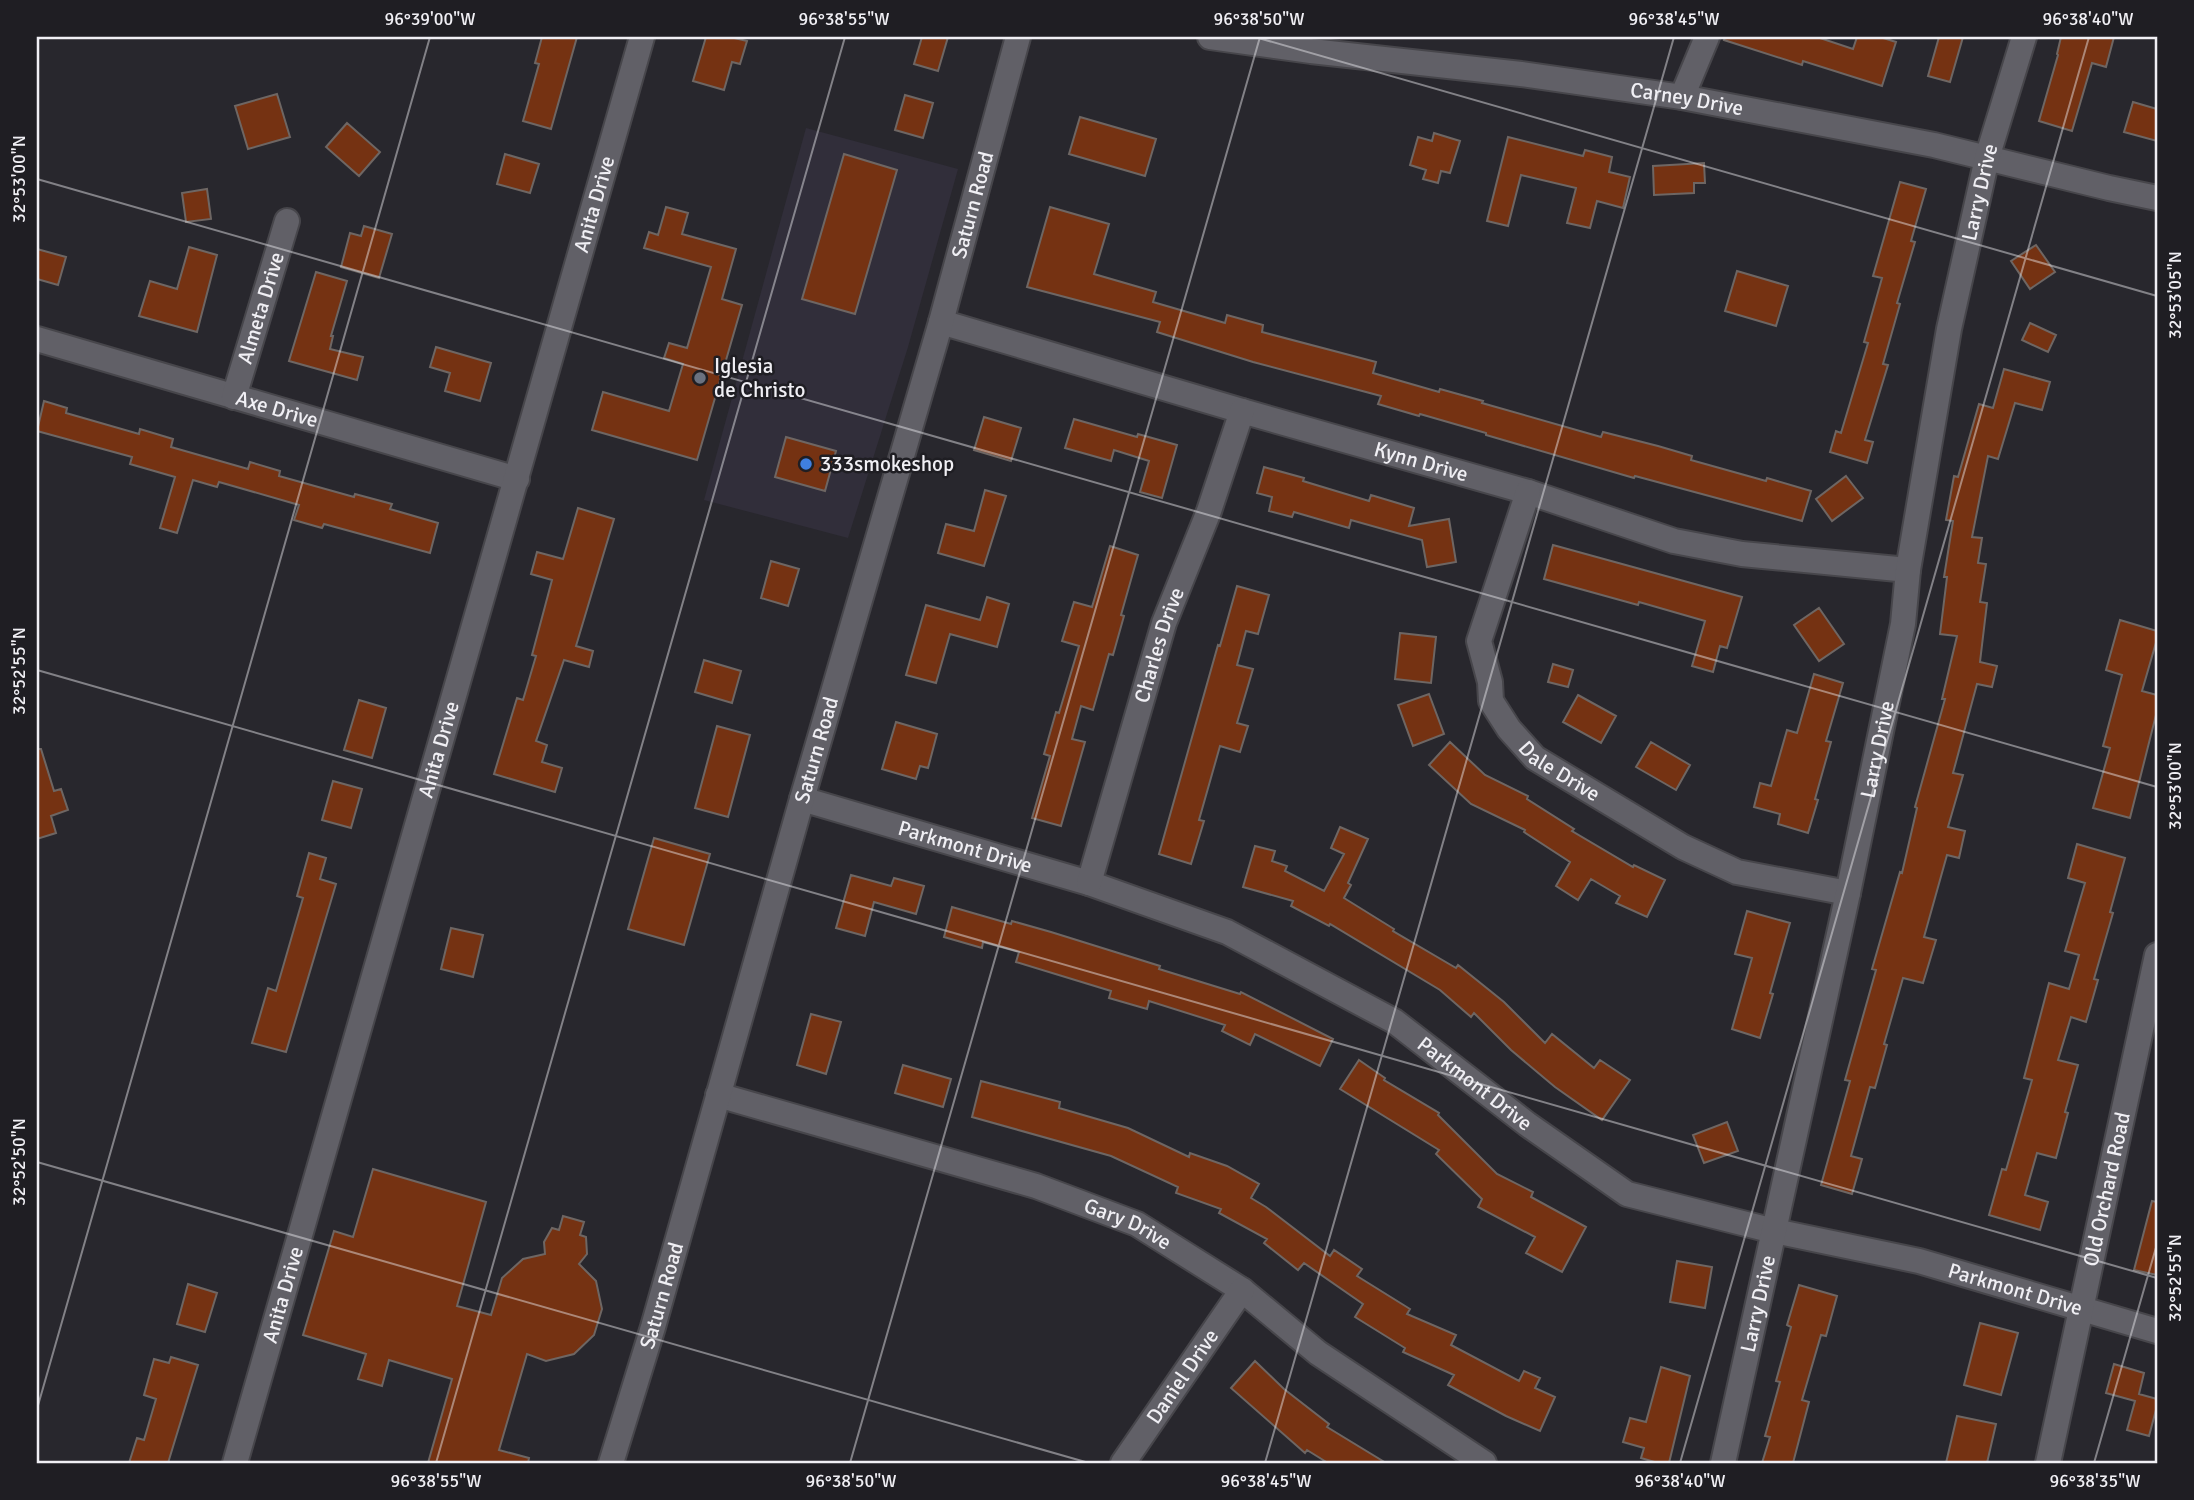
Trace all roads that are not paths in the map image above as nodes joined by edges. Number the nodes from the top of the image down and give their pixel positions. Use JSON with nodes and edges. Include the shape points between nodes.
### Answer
{"nodes":[{"id":1,"x":642,"y":37,"type":"edge"},
{"id":2,"x":1017,"y":37,"type":"edge"},
{"id":3,"x":1210,"y":37,"type":"edge"},
{"id":4,"x":1707,"y":37,"type":"edge"},
{"id":5,"x":2024,"y":37,"type":"edge"},
{"id":6,"x":1313,"y":44,"type":"edge"},
{"id":7,"x":1682,"y":97,"type":"junction"},
{"id":8,"x":1987,"y":158,"type":"junction"},
{"id":9,"x":2157,"y":198,"type":"edge"},
{"id":10,"x":287,"y":221,"type":"dead end"},
{"id":11,"x":942,"y":322,"type":"junction"},
{"id":12,"x":37,"y":340,"type":"edge"},
{"id":13,"x":234,"y":397,"type":"junction"},
{"id":14,"x":1242,"y":411,"type":"junction"},
{"id":15,"x":517,"y":479,"type":"junction"},
{"id":16,"x":1528,"y":492,"type":"junction"},
{"id":17,"x":1908,"y":570,"type":"junction"},
{"id":18,"x":802,"y":799,"type":"junction"},
{"id":19,"x":1089,"y":883,"type":"junction"},
{"id":20,"x":1848,"y":893,"type":"junction"},
{"id":21,"x":2156,"y":970,"type":"edge"},
{"id":22,"x":718,"y":1095,"type":"junction"},
{"id":23,"x":1774,"y":1231,"type":"junction"},
{"id":24,"x":1242,"y":1290,"type":"junction"},
{"id":25,"x":2082,"y":1310,"type":"junction"},
{"id":26,"x":2157,"y":1331,"type":"edge"},
{"id":27,"x":235,"y":1463,"type":"edge"},
{"id":28,"x":611,"y":1463,"type":"edge"},
{"id":29,"x":1124,"y":1463,"type":"edge"},
{"id":30,"x":1484,"y":1463,"type":"edge"},
{"id":31,"x":1723,"y":1463,"type":"edge"},
{"id":32,"x":2049,"y":1463,"type":"edge"}],
"edges":[{"from":1,"to":15,"type":"street","name":"Anita Drive"},
{"from":2,"to":11,"type":"street","name":"Saturn Road"},
{"from":3,"to":6,"type":"street","name":"Carney Drive"},
{"from":4,"to":7,"type":"street"},
{"from":5,"to":8,"type":"street","name":"Larry Drive"},
{"from":6,"to":7,"type":"street","name":"Carney Drive"},
{"from":7,"to":8,"type":"street","name":"Carney Drive"},
{"from":8,"to":9,"type":"street","name":"Carney Drive"},
{"from":8,"to":17,"type":"street","name":"Larry Drive","via":[[1949,329]]},
{"from":10,"to":13,"type":"street","name":"Almeta Drive"},
{"from":11,"to":14,"type":"street","name":"Kynn Drive"},
{"from":11,"to":18,"type":"street","name":"Saturn Road"},
{"from":12,"to":13,"type":"street","name":"Axe Drive"},
{"from":13,"to":15,"type":"street","name":"Axe Drive"},
{"from":14,"to":16,"type":"street","name":"Kynn Drive"},
{"from":14,"to":19,"type":"street","name":"Charles Drive","via":[[1209,511],[1164,623]]},
{"from":15,"to":27,"type":"street","name":"Anita Drive"},
{"from":16,"to":17,"type":"street","name":"Kynn Drive","via":[[1674,541],[1742,555]]},
{"from":16,"to":20,"type":"street","name":"Dale Drive","via":[[1479,641],[1491,701],[1509,729],[1535,758],[1682,847],[1737,872]]},
{"from":17,"to":20,"type":"street","name":"Larry Drive","via":[[1903,625]]},
{"from":18,"to":19,"type":"street","name":"Parkmont Drive"},
{"from":18,"to":22,"type":"street","name":"Saturn Road"},
{"from":19,"to":23,"type":"street","name":"Parkmont Drive","via":[[1227,932],[1394,1021],[1627,1194]]},
{"from":20,"to":23,"type":"street","name":"Larry Drive"},
{"from":21,"to":25,"type":"street","name":"Old Orchard Road"},
{"from":22,"to":24,"type":"street","name":"Gary Drive","via":[[1037,1185],[1137,1224]]},
{"from":22,"to":28,"type":"street","name":"Saturn Road"},
{"from":23,"to":25,"type":"street","name":"Parkmont Drive","via":[[1919,1261]]},
{"from":23,"to":31,"type":"street","name":"Larry Drive"},
{"from":24,"to":29,"type":"street","name":"Daniel Drive"},
{"from":24,"to":30,"type":"street","name":"Gary Drive","via":[[1318,1353]]},
{"from":25,"to":26,"type":"street","name":"Parkmont Drive"},
{"from":25,"to":32,"type":"street","name":"Old Orchard Road"}]}
